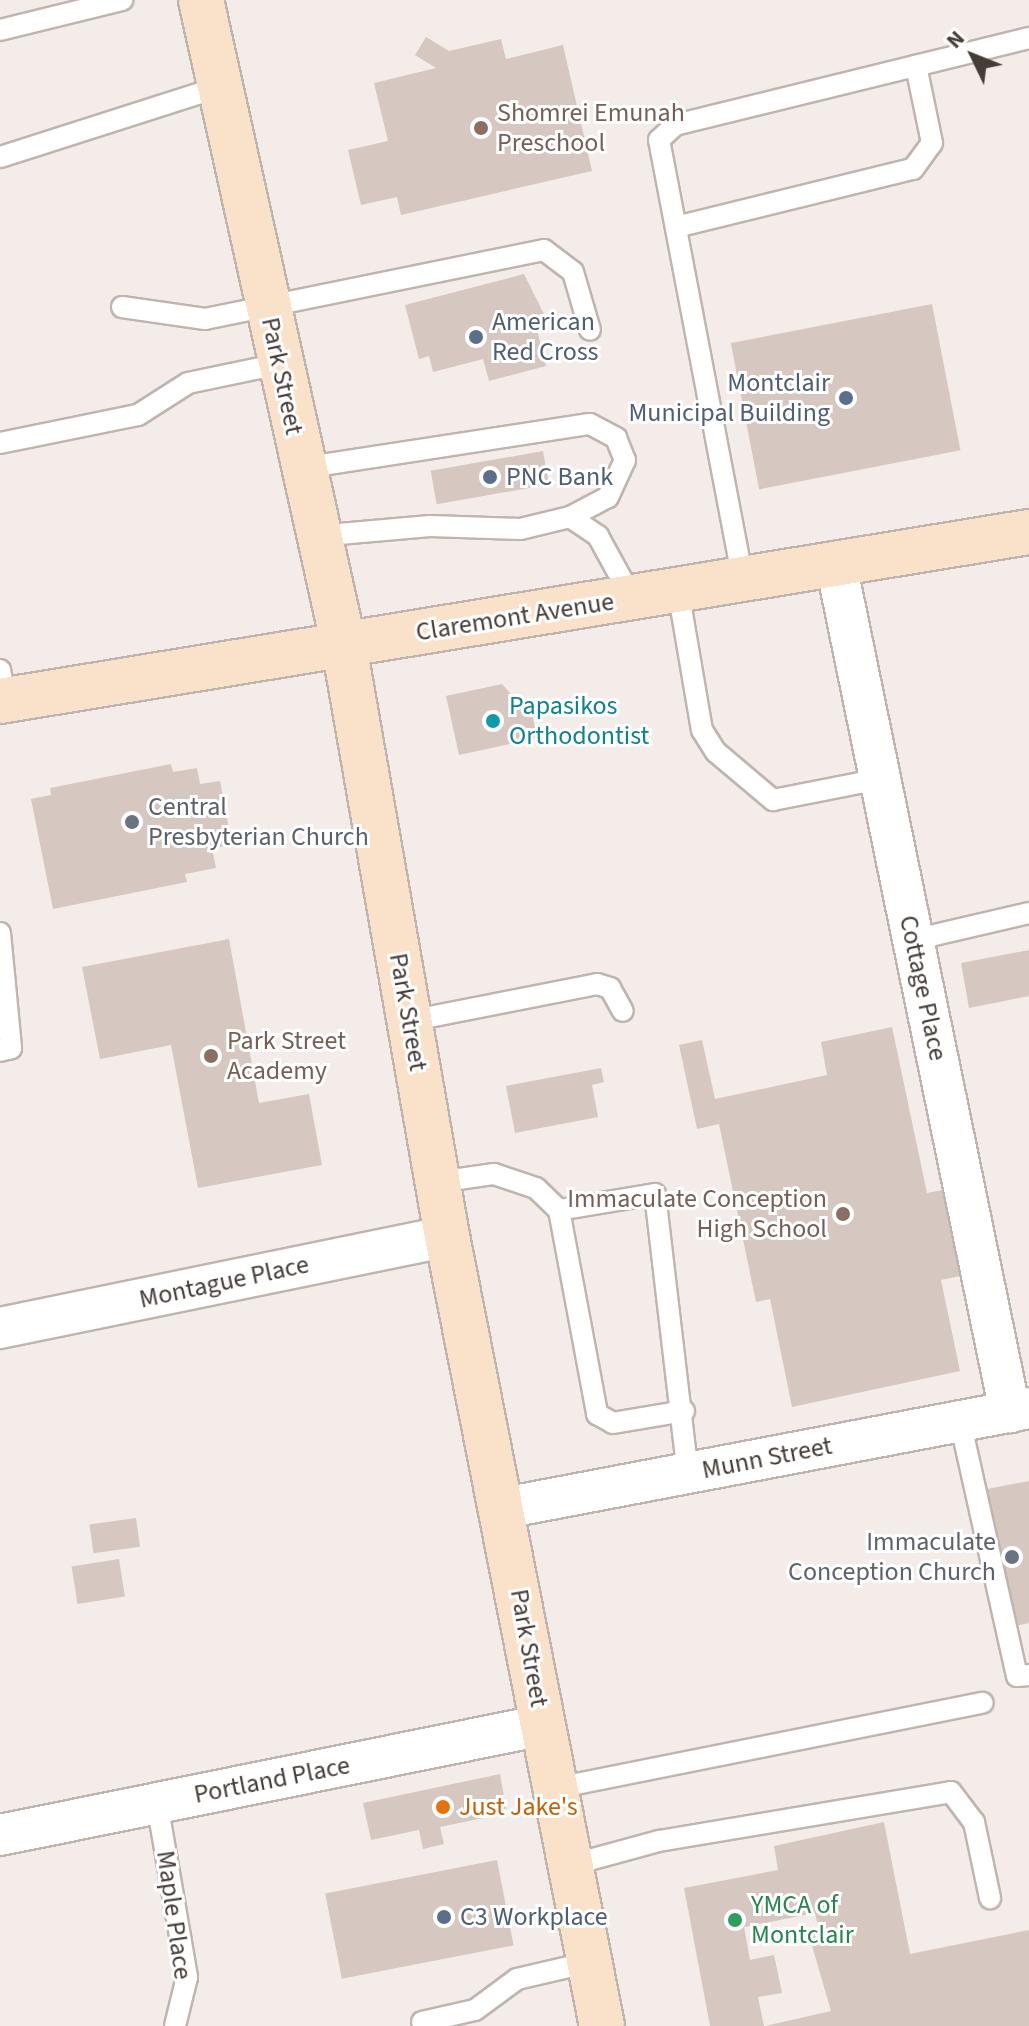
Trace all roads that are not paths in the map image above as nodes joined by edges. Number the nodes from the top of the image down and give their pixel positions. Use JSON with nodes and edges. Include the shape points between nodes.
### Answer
{"nodes":[{"id":1,"x":122,"y":0,"type":"edge"},
{"id":2,"x":201,"y":0,"type":"edge"},
{"id":3,"x":0,"y":30,"type":"edge"},
{"id":4,"x":1029,"y":38,"type":"edge"},
{"id":5,"x":916,"y":66,"type":"junction"},
{"id":6,"x":219,"y":87,"type":"junction"},
{"id":7,"x":0,"y":157,"type":"edge"},
{"id":8,"x":676,"y":227,"type":"junction"},
{"id":9,"x":266,"y":302,"type":"junction"},
{"id":10,"x":122,"y":307,"type":"dead end"},
{"id":11,"x":590,"y":330,"type":"dead end"},
{"id":12,"x":279,"y":364,"type":"junction"},
{"id":13,"x":0,"y":443,"type":"edge"},
{"id":14,"x":302,"y":468,"type":"junction"},
{"id":15,"x":570,"y":517,"type":"junction"},
{"id":16,"x":1029,"y":532,"type":"edge"},
{"id":17,"x":316,"y":536,"type":"junction"},
{"id":18,"x":836,"y":564,"type":"junction"},
{"id":19,"x":743,"y":580,"type":"junction"},
{"id":20,"x":678,"y":590,"type":"junction"},
{"id":21,"x":632,"y":598,"type":"junction"},
{"id":22,"x":344,"y":646,"type":"junction"},
{"id":23,"x":2,"y":690,"type":"edge"},
{"id":24,"x":880,"y":779,"type":"junction"},
{"id":25,"x":1029,"y":913,"type":"edge"},
{"id":26,"x":0,"y":933,"type":"edge"},
{"id":27,"x":913,"y":940,"type":"junction"},
{"id":28,"x":623,"y":1011,"type":"dead end"},
{"id":29,"x":409,"y":1021,"type":"junction"},
{"id":30,"x":0,"y":1051,"type":"edge"},
{"id":31,"x":438,"y":1182,"type":"junction"},
{"id":32,"x":559,"y":1210,"type":"junction"},
{"id":33,"x":447,"y":1236,"type":"junction"},
{"id":34,"x":0,"y":1328,"type":"edge"},
{"id":35,"x":1019,"y":1410,"type":"edge"},
{"id":36,"x":684,"y":1411,"type":"junction"},
{"id":37,"x":960,"y":1421,"type":"junction"},
{"id":38,"x":688,"y":1473,"type":"junction"},
{"id":39,"x":504,"y":1508,"type":"junction"},
{"id":40,"x":1029,"y":1675,"type":"edge"},
{"id":41,"x":983,"y":1703,"type":"dead end"},
{"id":42,"x":543,"y":1725,"type":"junction"},
{"id":43,"x":556,"y":1788,"type":"junction"},
{"id":44,"x":157,"y":1803,"type":"junction"},
{"id":45,"x":0,"y":1835,"type":"edge"},
{"id":46,"x":571,"y":1865,"type":"junction"},
{"id":47,"x":990,"y":1898,"type":"dead end"},
{"id":48,"x":590,"y":1962,"type":"junction"},
{"id":49,"x":422,"y":2022,"type":"dead end"},
{"id":50,"x":175,"y":2026,"type":"edge"},
{"id":51,"x":602,"y":2026,"type":"edge"}],
"edges":[{"from":1,"to":3,"type":"lane"},
{"from":2,"to":6,"type":"street","name":"Park Street"},
{"from":4,"to":5,"type":"lane"},
{"from":5,"to":8,"type":"lane","via":[[932,143],[913,169]]},
{"from":5,"to":8,"type":"lane","via":[[675,125],[659,140]]},
{"from":6,"to":7,"type":"lane"},
{"from":6,"to":9,"type":"street","name":"Park Street"},
{"from":8,"to":19,"type":"lane"},
{"from":9,"to":10,"type":"lane","via":[[205,319]]},
{"from":9,"to":11,"type":"lane","via":[[544,250],[573,272]]},
{"from":9,"to":12,"type":"street","name":"Park Street"},
{"from":12,"to":13,"type":"lane","via":[[188,383],[138,415]]},
{"from":12,"to":14,"type":"street","name":"Park Street"},
{"from":14,"to":15,"type":"lane","via":[[590,424],[622,447],[624,474],[608,497]]},
{"from":14,"to":17,"type":"street","name":"Park Street"},
{"from":15,"to":17,"type":"lane","via":[[520,529],[430,526]]},
{"from":15,"to":21,"type":"lane","via":[[598,536]]},
{"from":16,"to":18,"type":"street","name":"Claremont Avenue"},
{"from":17,"to":22,"type":"street","name":"Park Street"},
{"from":18,"to":19,"type":"street","name":"Claremont Avenue"},
{"from":18,"to":24,"type":"street","name":"Cottage Place"},
{"from":19,"to":20,"type":"street","name":"Claremont Avenue"},
{"from":20,"to":21,"type":"street","name":"Claremont Avenue"},
{"from":20,"to":24,"type":"lane","via":[[702,730],[745,778],[773,800]]},
{"from":21,"to":22,"type":"street","name":"Claremont Avenue"},
{"from":22,"to":23,"type":"street","name":"Claremont Avenue"},
{"from":22,"to":29,"type":"street","name":"Park Street"},
{"from":24,"to":27,"type":"street","name":"Cottage Place"},
{"from":25,"to":27,"type":"lane"},
{"from":26,"to":30,"type":"lane","via":[[11,1048]]},
{"from":27,"to":35,"type":"street","name":"Cottage Place"},
{"from":28,"to":29,"type":"lane","via":[[610,988],[597,984]]},
{"from":29,"to":31,"type":"street","name":"Park Street"},
{"from":31,"to":32,"type":"lane","via":[[494,1174],[536,1188]]},
{"from":31,"to":33,"type":"street","name":"Park Street"},
{"from":32,"to":36,"type":"lane","via":[[597,1414],[613,1423]]},
{"from":32,"to":36,"type":"lane","via":[[655,1194]]},
{"from":33,"to":34,"type":"street","name":"Montague Place"},
{"from":33,"to":39,"type":"street","name":"Park Street"},
{"from":35,"to":37,"type":"street","name":"Munn Street"},
{"from":36,"to":38,"type":"lane"},
{"from":37,"to":38,"type":"street","name":"Munn Street"},
{"from":37,"to":40,"type":"lane","via":[[1017,1676]]},
{"from":38,"to":39,"type":"street","name":"Munn Street"},
{"from":39,"to":42,"type":"street","name":"Park Street"},
{"from":41,"to":43,"type":"lane"},
{"from":42,"to":43,"type":"street","name":"Park Street"},
{"from":42,"to":44,"type":"street","name":"Portland Place"},
{"from":43,"to":46,"type":"street","name":"Park Street"},
{"from":44,"to":45,"type":"street","name":"Portland Place"},
{"from":44,"to":50,"type":"lane","name":"Maple Place","via":[[187,1977]]},
{"from":46,"to":47,"type":"lane","via":[[659,1841],[951,1792],[974,1822]]},
{"from":46,"to":48,"type":"street","name":"Park Street"},
{"from":48,"to":49,"type":"lane","via":[[517,1979],[475,2010]]},
{"from":48,"to":51,"type":"street","name":"Park Street"}]}
